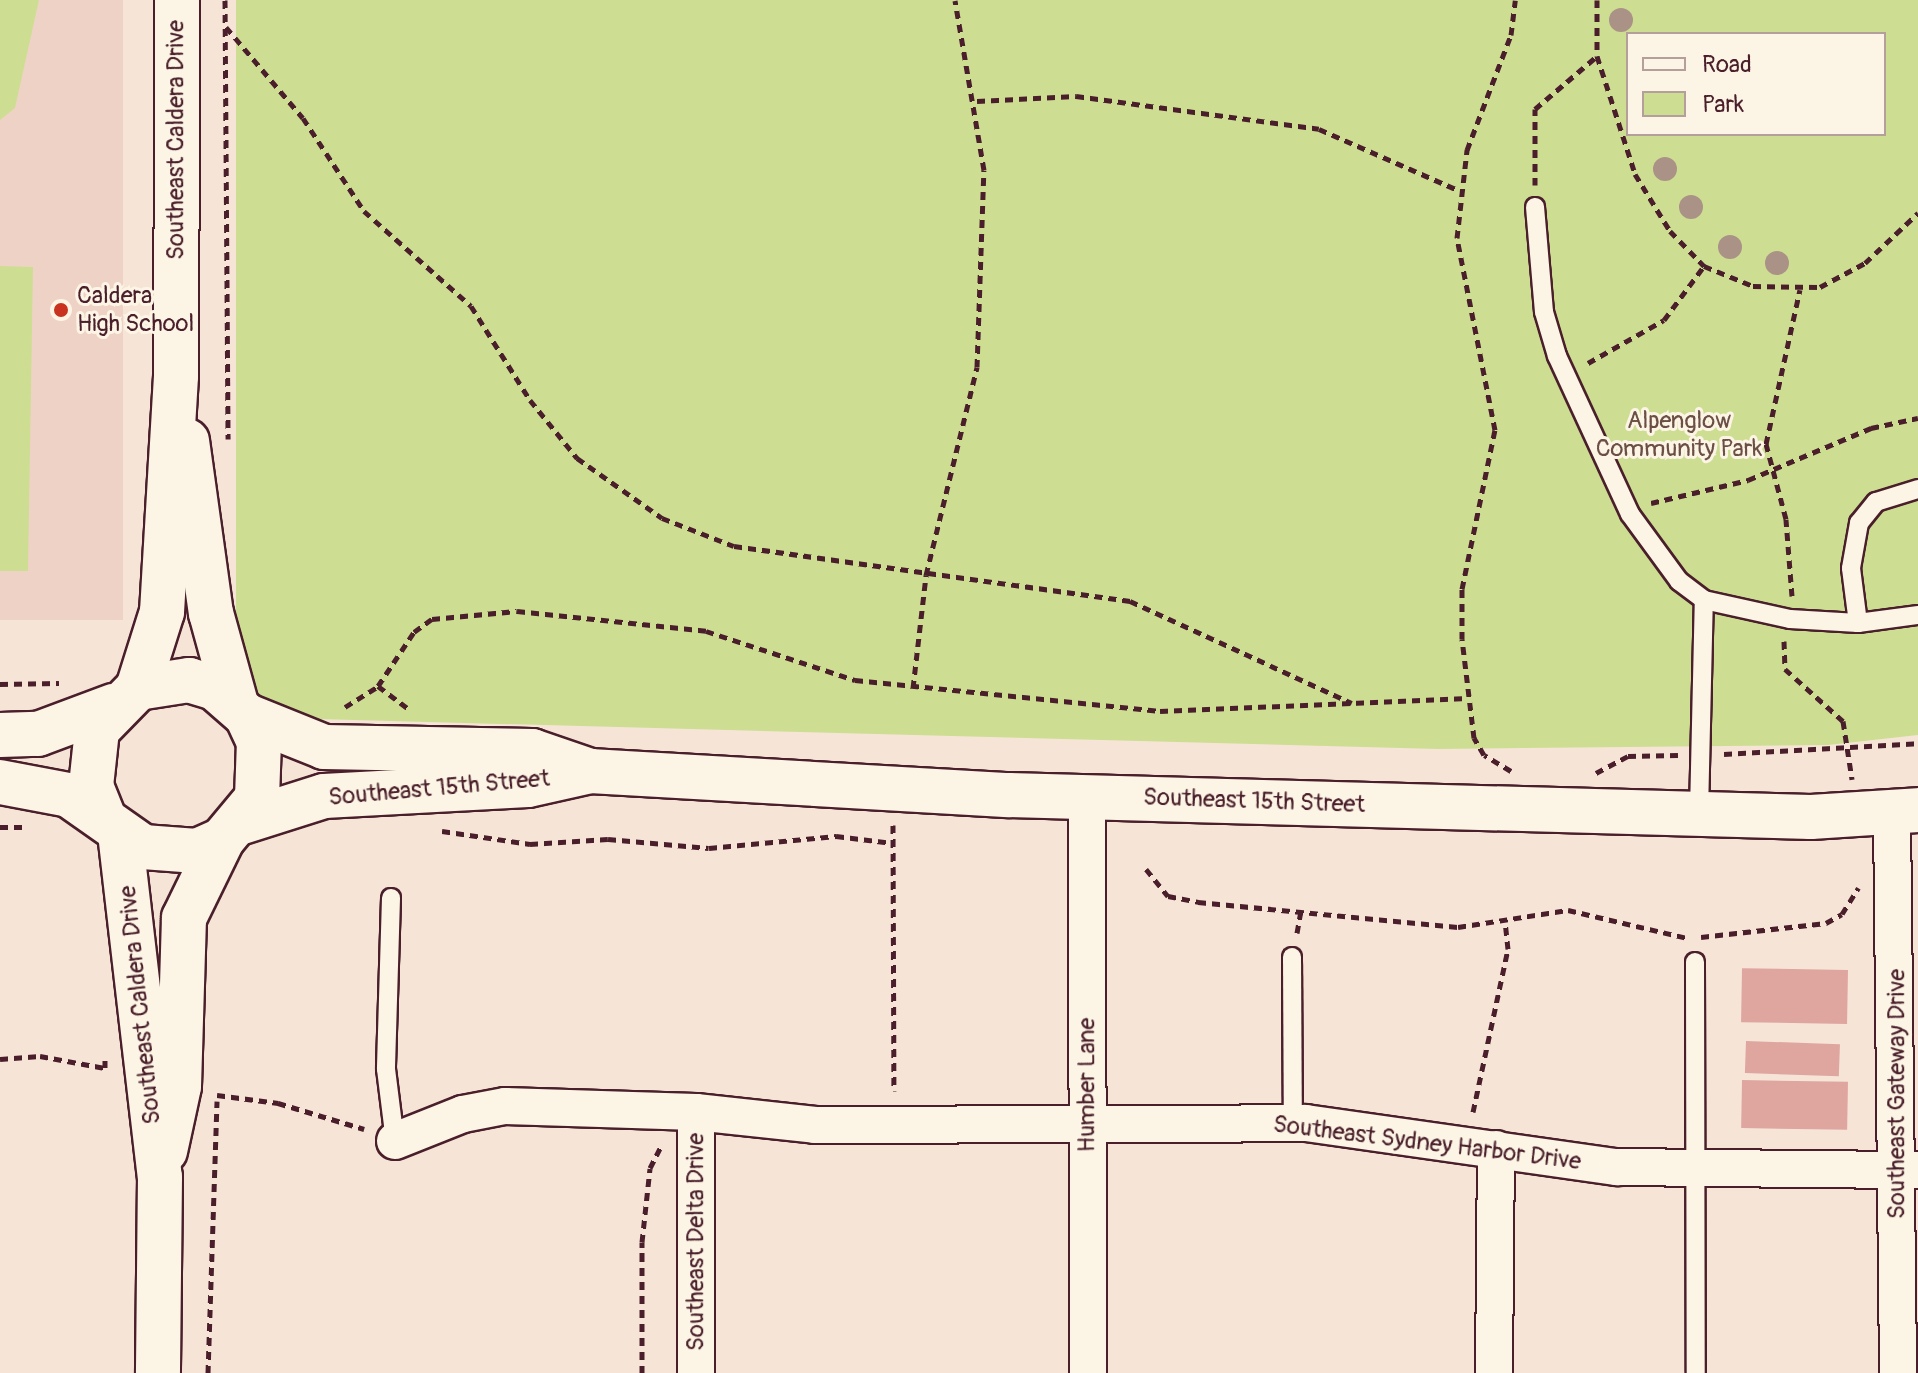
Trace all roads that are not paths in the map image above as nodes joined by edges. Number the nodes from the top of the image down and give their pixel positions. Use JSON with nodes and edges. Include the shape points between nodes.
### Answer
{"nodes":[{"id":1,"x":177,"y":0,"type":"edge"},
{"id":2,"x":1535,"y":207,"type":"road end"},
{"id":3,"x":176,"y":376,"type":"junction"},
{"id":4,"x":1918,"y":489,"type":"edge"},
{"id":5,"x":1704,"y":600,"type":"junction"},
{"id":6,"x":1918,"y":615,"type":"edge"},
{"id":7,"x":1858,"y":623,"type":"junction"},
{"id":8,"x":125,"y":697,"type":"junction"},
{"id":9,"x":241,"y":710,"type":"junction"},
{"id":10,"x":0,"y":735,"type":"edge"},
{"id":11,"x":590,"y":771,"type":"junction"},
{"id":12,"x":0,"y":782,"type":"edge"},
{"id":13,"x":1087,"y":797,"type":"junction"},
{"id":14,"x":1888,"y":813,"type":"edge"},
{"id":15,"x":1699,"y":814,"type":"junction"},
{"id":16,"x":111,"y":823,"type":"junction"},
{"id":17,"x":232,"y":831,"type":"junction"},
{"id":18,"x":391,"y":898,"type":"dead end"},
{"id":19,"x":1292,"y":957,"type":"dead end"},
{"id":20,"x":1695,"y":962,"type":"dead end"},
{"id":21,"x":696,"y":1112,"type":"junction"},
{"id":22,"x":1087,"y":1121,"type":"junction"},
{"id":23,"x":1293,"y":1123,"type":"junction"},
{"id":24,"x":395,"y":1141,"type":"joint"},
{"id":25,"x":1480,"y":1146,"type":"junction"},
{"id":26,"x":1695,"y":1169,"type":"junction"},
{"id":27,"x":1907,"y":1170,"type":"edge"},
{"id":28,"x":160,"y":1177,"type":"junction"},
{"id":29,"x":158,"y":1373,"type":"edge"},
{"id":30,"x":696,"y":1373,"type":"edge"},
{"id":31,"x":1088,"y":1373,"type":"edge"},
{"id":32,"x":1494,"y":1373,"type":"edge"},
{"id":33,"x":1696,"y":1373,"type":"edge"},
{"id":34,"x":1898,"y":1373,"type":"edge"}],
"edges":[{"from":1,"to":3,"type":"main road","name":"Southeast Caldera Drive"},
{"from":2,"to":5,"type":"lane","via":[[1544,312],[1566,375],[1630,514],[1679,581]]},
{"from":3,"to":8,"type":"main road","name":"Southeast Caldera Drive","via":[[162,612]]},
{"from":3,"to":9,"type":"main road","name":"Southeast Caldera Drive","via":[[211,613]]},
{"from":4,"to":7,"type":"lane","via":[[1876,502],[1859,523],[1851,568]]},
{"from":5,"to":7,"type":"lane","via":[[1790,619]]},
{"from":5,"to":15,"type":"lane"},
{"from":6,"to":7,"type":"lane"},
{"from":8,"to":9,"type":"main road","via":[[189,680]]},
{"from":8,"to":10,"type":"main road","via":[[38,734]]},
{"from":8,"to":16,"type":"main road","via":[[89,758]]},
{"from":9,"to":11,"type":"main road","name":"Southeast 15th Street","via":[[324,747],[532,751]]},
{"from":9,"to":17,"type":"main road","via":[[262,770]]},
{"from":11,"to":13,"type":"main road","name":"Southeast 15th Street"},
{"from":11,"to":17,"type":"main road","name":"Southeast 15th Street","via":[[528,785],[324,796]]},
{"from":12,"to":16,"type":"main road","via":[[36,785]]},
{"from":13,"to":15,"type":"main road","name":"Southeast 15th Street"},
{"from":13,"to":22,"type":"street","name":"Humber Lane"},
{"from":14,"to":15,"type":"main road","name":"Southeast 15th Street"},
{"from":14,"to":27,"type":"street","name":"Southeast Gateway Drive"},
{"from":16,"to":17,"type":"main road","via":[[170,853]]},
{"from":16,"to":28,"type":"main road","name":"Southeast Caldera Drive"},
{"from":17,"to":28,"type":"main road","name":"Southeast Caldera Drive","via":[[184,918],[179,1086]]},
{"from":18,"to":24,"type":"lane","via":[[386,1069]]},
{"from":19,"to":23,"type":"lane"},
{"from":20,"to":26,"type":"lane"},
{"from":21,"to":22,"type":"street","name":"Southeast Sydney Harbor Drive","via":[[894,1125]]},
{"from":21,"to":24,"type":"street","name":"Southeast Sydney Harbor Drive","via":[[505,1106]]},
{"from":21,"to":30,"type":"street","name":"Southeast Delta Drive"},
{"from":22,"to":23,"type":"street","name":"Southeast Sydney Harbor Drive"},
{"from":22,"to":31,"type":"street","name":"Humber Lane"},
{"from":23,"to":25,"type":"street","name":"Southeast Sydney Harbor Drive"},
{"from":25,"to":26,"type":"street","name":"Southeast Sydney Harbor Drive","via":[[1617,1167]]},
{"from":25,"to":32,"type":"street"},
{"from":26,"to":27,"type":"street","name":"Southeast Sydney Harbor Drive"},
{"from":26,"to":33,"type":"lane"},
{"from":27,"to":34,"type":"street","name":"Southeast Gateway Drive"},
{"from":28,"to":29,"type":"main road","name":"Southeast Caldera Drive"}]}
